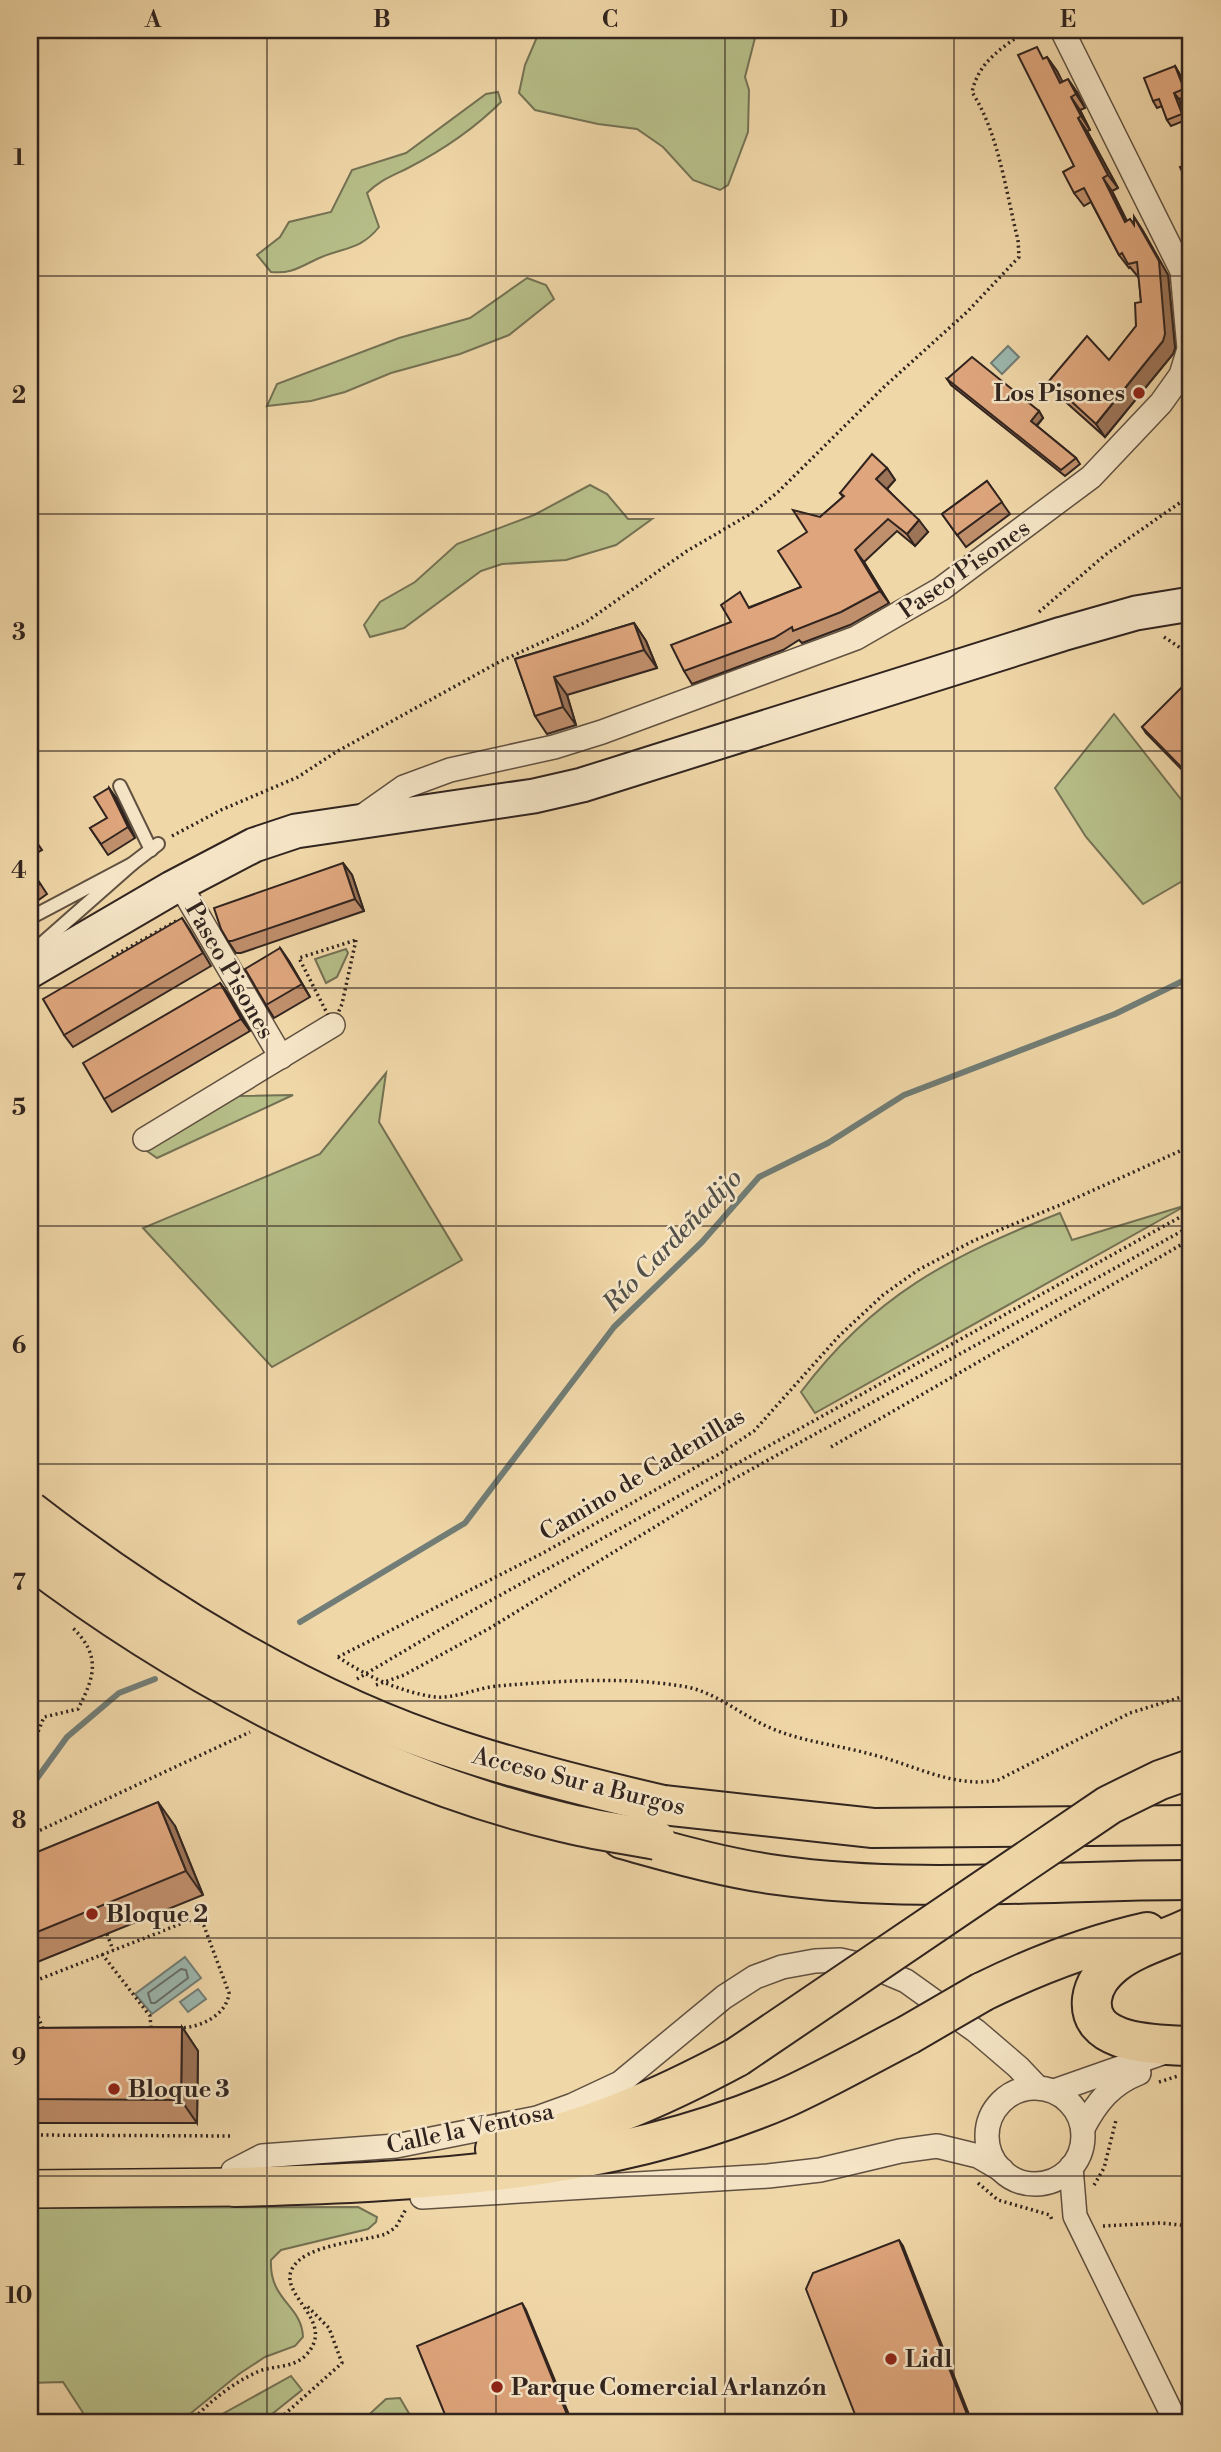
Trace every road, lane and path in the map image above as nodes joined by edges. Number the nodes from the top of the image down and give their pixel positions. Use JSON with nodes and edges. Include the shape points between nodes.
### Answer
{"nodes":[{"id":1,"x":1027,"y":30,"type":"edge"},
{"id":2,"x":1062,"y":30,"type":"edge"},
{"id":3,"x":1191,"y":495,"type":"edge"},
{"id":4,"x":1191,"y":604,"type":"edge"},
{"id":5,"x":1032,"y":619,"type":"dead end"},
{"id":6,"x":120,"y":786,"type":"dead end"},
{"id":7,"x":353,"y":823,"type":"junction"},
{"id":8,"x":154,"y":847,"type":"junction"},
{"id":9,"x":132,"y":864,"type":"junction"},
{"id":10,"x":179,"y":883,"type":"junction"},
{"id":11,"x":30,"y":918,"type":"edge"},
{"id":12,"x":30,"y":954,"type":"edge"},
{"id":13,"x":30,"y":971,"type":"edge"},
{"id":14,"x":333,"y":1025,"type":"junction"},
{"id":15,"x":281,"y":1057,"type":"junction"},
{"id":16,"x":145,"y":1139,"type":"dead end"},
{"id":17,"x":1191,"y":1146,"type":"edge"},
{"id":18,"x":1191,"y":1211,"type":"edge"},
{"id":19,"x":1191,"y":1226,"type":"edge"},
{"id":20,"x":1191,"y":1239,"type":"edge"},
{"id":21,"x":831,"y":1447,"type":"dead end"},
{"id":22,"x":30,"y":1511,"type":"edge"},
{"id":23,"x":30,"y":1559,"type":"edge"},
{"id":24,"x":68,"y":1623,"type":"dead end"},
{"id":25,"x":364,"y":1675,"type":"junction"},
{"id":26,"x":352,"y":1681,"type":"dead end"},
{"id":27,"x":386,"y":1682,"type":"junction"},
{"id":28,"x":374,"y":1686,"type":"dead end"},
{"id":29,"x":1191,"y":1694,"type":"edge"},
{"id":30,"x":254,"y":1730,"type":"dead end"},
{"id":31,"x":30,"y":1752,"type":"edge"},
{"id":32,"x":1191,"y":1769,"type":"edge"},
{"id":33,"x":1191,"y":1825,"type":"edge"},
{"id":34,"x":658,"y":1831,"type":"junction"},
{"id":35,"x":30,"y":1835,"type":"edge"},
{"id":36,"x":1191,"y":1859,"type":"edge"},
{"id":37,"x":1191,"y":1880,"type":"edge"},
{"id":38,"x":1191,"y":1925,"type":"edge"},
{"id":39,"x":107,"y":1934,"type":"dead end"},
{"id":40,"x":113,"y":1950,"type":"junction"},
{"id":41,"x":102,"y":1954,"type":"junction"},
{"id":42,"x":30,"y":1983,"type":"edge"},
{"id":43,"x":30,"y":1996,"type":"edge"},
{"id":44,"x":151,"y":2028,"type":"junction"},
{"id":45,"x":163,"y":2028,"type":"edge"},
{"id":46,"x":176,"y":2028,"type":"edge"},
{"id":47,"x":30,"y":2029,"type":"edge"},
{"id":48,"x":43,"y":2029,"type":"junction"},
{"id":49,"x":56,"y":2029,"type":"edge"},
{"id":50,"x":137,"y":2029,"type":"edge"},
{"id":51,"x":1171,"y":2058,"type":"edge"},
{"id":52,"x":1046,"y":2089,"type":"junction"},
{"id":53,"x":1116,"y":2115,"type":"dead end"},
{"id":54,"x":1083,"y":2128,"type":"junction"},
{"id":55,"x":30,"y":2135,"type":"edge"},
{"id":56,"x":234,"y":2165,"type":"junction"},
{"id":57,"x":1071,"y":2167,"type":"junction"},
{"id":58,"x":1002,"y":2170,"type":"junction"},
{"id":59,"x":30,"y":2171,"type":"edge"},
{"id":60,"x":971,"y":2173,"type":"dead end"},
{"id":61,"x":1034,"y":2184,"type":"junction"},
{"id":62,"x":30,"y":2189,"type":"edge"},
{"id":63,"x":1090,"y":2193,"type":"dead end"},
{"id":64,"x":408,"y":2197,"type":"junction"},
{"id":65,"x":1098,"y":2216,"type":"dead end"},
{"id":66,"x":1065,"y":2221,"type":"junction"},
{"id":67,"x":1103,"y":2226,"type":"junction"},
{"id":68,"x":1191,"y":2226,"type":"edge"},
{"id":69,"x":1109,"y":2238,"type":"dead end"},
{"id":70,"x":305,"y":2303,"type":"junction"},
{"id":71,"x":191,"y":2422,"type":"edge"},
{"id":72,"x":276,"y":2422,"type":"edge"},
{"id":73,"x":1175,"y":2422,"type":"edge"}],
"edges":[{"from":1,"to":8,"type":"path","via":[[988,58],[972,92],[991,136],[1019,257],[778,492],[586,622],[499,662],[298,777],[221,810]]},
{"from":2,"to":7,"type":"street","name":"Paseo Pisones","via":[[1182,271],[1189,349],[1181,375],[1161,403],[1091,477],[941,589],[856,638],[602,732],[450,770],[404,787]]},
{"from":3,"to":5,"type":"path","via":[[1105,555]]},
{"from":4,"to":7,"type":"main road","name":"Paseo Pisones","via":[[1136,613],[1062,634],[582,785]]},
{"from":6,"to":8,"type":"lane"},
{"from":7,"to":10,"type":"main road","name":"Paseo Pisones","via":[[296,831],[254,845]]},
{"from":8,"to":9,"type":"lane"},
{"from":9,"to":11,"type":"lane"},
{"from":9,"to":12,"type":"lane"},
{"from":10,"to":13,"type":"main road","name":"Paseo Pisones"},
{"from":10,"to":15,"type":"street","name":"Paseo Pisones"},
{"from":14,"to":14,"type":"path","via":[[299,958],[356,940],[342,1004]]},
{"from":14,"to":15,"type":"street","name":"Paseo Pisones"},
{"from":15,"to":16,"type":"street","name":"Paseo Pisones"},
{"from":17,"to":25,"type":"path","name":"Camino de Cadenillas","via":[[975,1240],[918,1270],[839,1336],[754,1432],[543,1553],[338,1657]]},
{"from":18,"to":25,"type":"path"},
{"from":19,"to":27,"type":"path","via":[[841,1417],[489,1628]]},
{"from":20,"to":21,"type":"path"},
{"from":22,"to":34,"type":"highway","name":"Acceso Sur a Burgos","bridge":true,"via":[[131,1585],[254,1659],[370,1716],[456,1750],[582,1786]]},
{"from":23,"to":34,"type":"highway","name":"Acceso Sur a Burgos","bridge":true,"via":[[163,1650],[337,1744],[488,1801],[562,1822]]},
{"from":24,"to":31,"type":"path","via":[[86,1640],[95,1665],[78,1709],[44,1717]]},
{"from":25,"to":26,"type":"path"},
{"from":25,"to":27,"type":"path"},
{"from":27,"to":28,"type":"path"},
{"from":27,"to":29,"type":"path","via":[[438,1698],[495,1686],[578,1682],[650,1682],[690,1688],[712,1695],[771,1729],[977,1784],[998,1780],[1130,1713]]},
{"from":30,"to":35,"type":"path"},
{"from":32,"to":56,"type":"highway","bridge":true,"via":[[1108,1805],[737,2057],[648,2103],[547,2139],[477,2152],[309,2170]]},
{"from":33,"to":34,"type":"highway","name":"Acceso Sur a Burgos"},
{"from":34,"to":36,"type":"highway","name":"Acceso Sur a Burgos","via":[[747,1855],[863,1863]]},
{"from":34,"to":37,"type":"highway","via":[[777,1875],[914,1884]]},
{"from":38,"to":51,"type":"highway","via":[[1115,1963],[1093,1990],[1091,2007],[1097,2023],[1111,2034]]},
{"from":38,"to":56,"type":"highway","bridge":true,"via":[[1103,1942],[1027,1970],[785,2098],[624,2150],[550,2166],[438,2178]]},
{"from":39,"to":40,"type":"path"},
{"from":40,"to":41,"type":"path"},
{"from":40,"to":46,"type":"path","via":[[186,1920],[204,1926],[229,2002],[225,2010],[195,2027]]},
{"from":41,"to":42,"type":"path"},
{"from":41,"to":44,"type":"path","via":[[150,2016]]},
{"from":43,"to":48,"type":"path"},
{"from":44,"to":45,"type":"path"},
{"from":44,"to":50,"type":"path"},
{"from":47,"to":48,"type":"path"},
{"from":48,"to":49,"type":"path"},
{"from":51,"to":52,"type":"street"},
{"from":51,"to":54,"type":"street","via":[[1112,2087]]},
{"from":52,"to":54,"type":"street","via":[[1068,2100]]},
{"from":52,"to":56,"type":"street","name":"Calle la Ventosa","via":[[906,1981],[840,1960],[815,1961],[755,1977],[620,2083],[537,2118],[396,2146],[262,2155]]},
{"from":52,"to":58,"type":"street","via":[[1021,2090],[995,2109],[988,2141]]},
{"from":53,"to":63,"type":"path","via":[[1104,2168]]},
{"from":54,"to":57,"type":"street","via":[[1079,2156]]},
{"from":55,"to":56,"type":"path"},
{"from":56,"to":59,"type":"main road","name":"Calle la Ventosa"},
{"from":56,"to":62,"type":"main road","name":"Calle la Ventosa"},
{"from":56,"to":64,"type":"street","name":"Calle la Ventosa","via":[[268,2198]]},
{"from":57,"to":61,"type":"street","via":[[1048,2182]]},
{"from":57,"to":66,"type":"street"},
{"from":58,"to":61,"type":"street"},
{"from":58,"to":64,"type":"street","name":"Calle la Ventosa","via":[[978,2156],[937,2146],[754,2178]]},
{"from":60,"to":66,"type":"path","via":[[984,2191],[998,2200]]},
{"from":61,"to":66,"type":"street"},
{"from":64,"to":70,"type":"path","via":[[401,2218],[386,2234],[309,2253],[298,2261],[290,2277],[292,2291]]},
{"from":65,"to":67,"type":"path"},
{"from":66,"to":73,"type":"street"},
{"from":67,"to":68,"type":"path"},
{"from":67,"to":69,"type":"path"},
{"from":70,"to":71,"type":"path","via":[[314,2323],[312,2346],[304,2357],[256,2372],[208,2404]]},
{"from":70,"to":72,"type":"path","via":[[329,2328],[342,2363]]}]}
